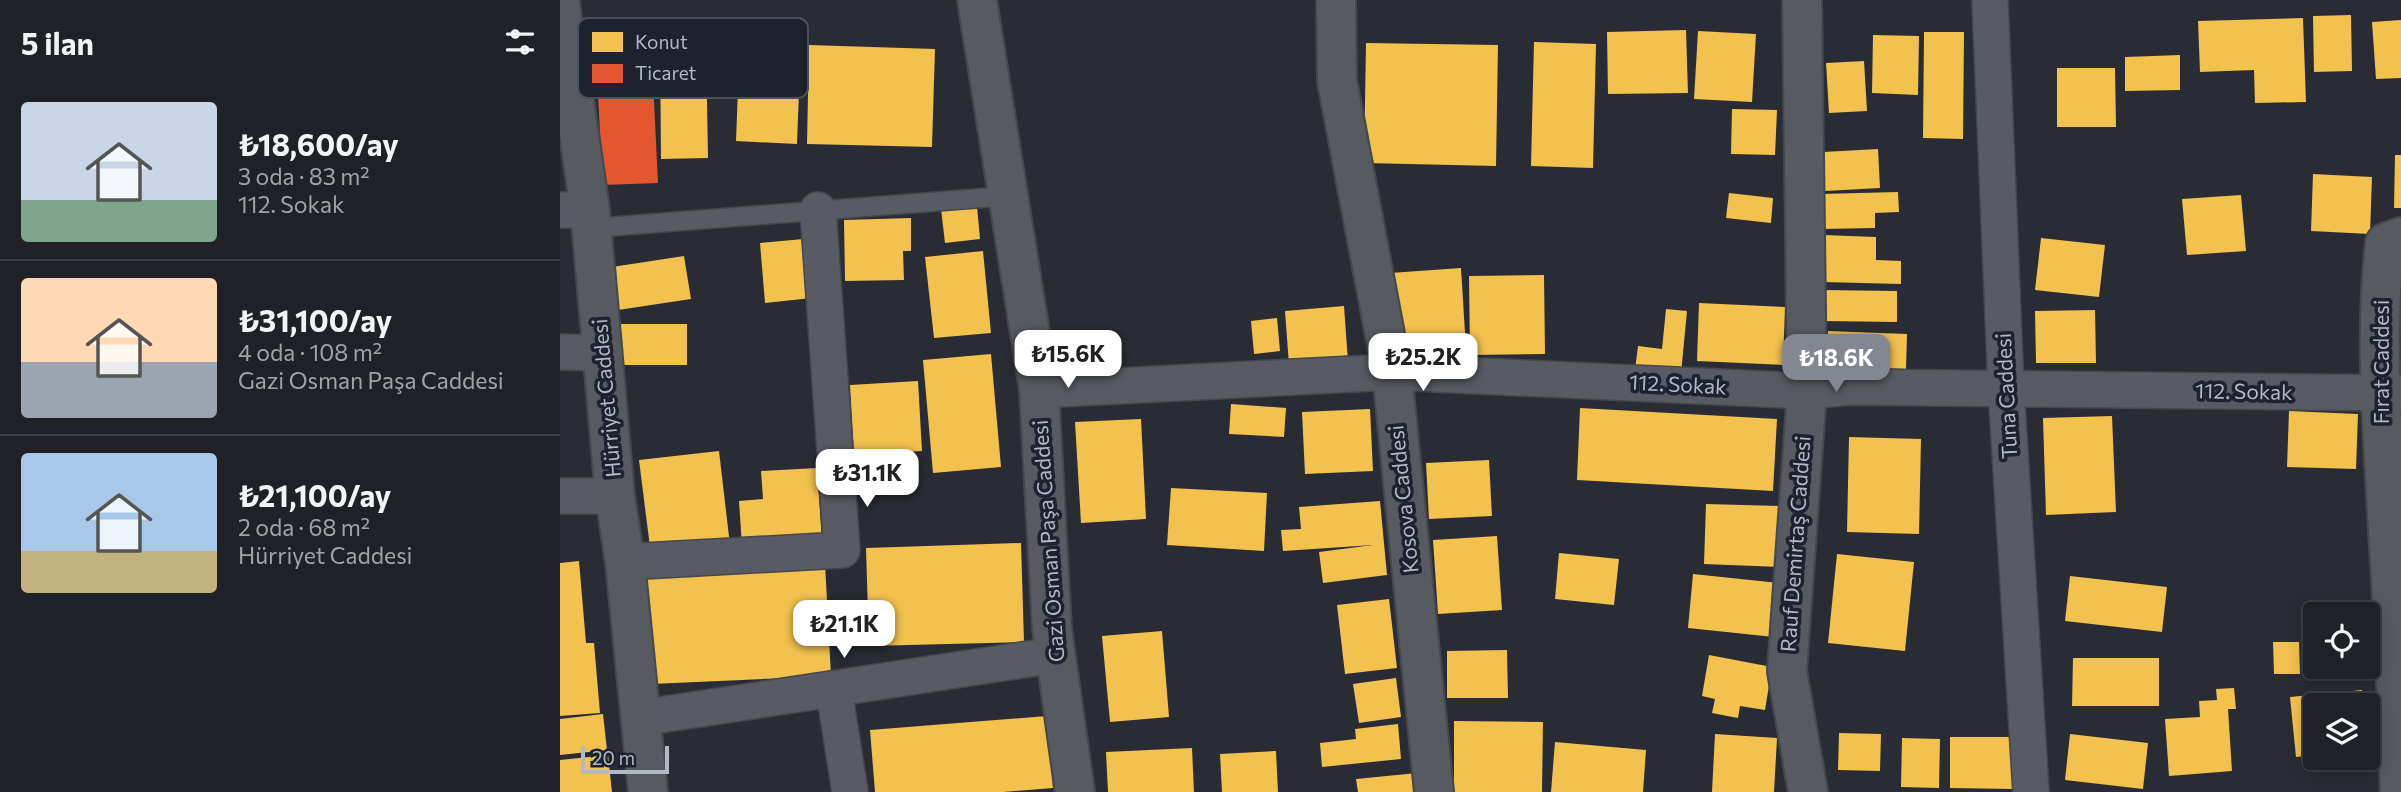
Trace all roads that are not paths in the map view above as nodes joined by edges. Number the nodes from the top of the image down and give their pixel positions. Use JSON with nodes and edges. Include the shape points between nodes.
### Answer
{"nodes":[{"id":1,"x":977,"y":0,"type":"edge"},
{"id":2,"x":1336,"y":0,"type":"edge"},
{"id":3,"x":1802,"y":0,"type":"edge"},
{"id":4,"x":1990,"y":0,"type":"edge"},
{"id":5,"x":560,"y":4,"type":"edge"},
{"id":6,"x":1008,"y":196,"type":"junction"},
{"id":7,"x":818,"y":211,"type":"junction"},
{"id":8,"x":581,"y":216,"type":"edge"},
{"id":9,"x":2401,"y":237,"type":"edge"},
{"id":10,"x":560,"y":352,"type":"edge"},
{"id":11,"x":604,"y":353,"type":"junction"},
{"id":12,"x":1392,"y":372,"type":"junction"},
{"id":13,"x":2006,"y":388,"type":"junction"},
{"id":14,"x":1039,"y":390,"type":"junction"},
{"id":15,"x":1807,"y":391,"type":"junction"},
{"id":16,"x":2390,"y":393,"type":"edge"},
{"id":17,"x":560,"y":496,"type":"edge"},
{"id":18,"x":615,"y":496,"type":"junction"},
{"id":19,"x":625,"y":562,"type":"junction"},
{"id":20,"x":1055,"y":655,"type":"junction"},
{"id":21,"x":834,"y":690,"type":"junction"},
{"id":22,"x":640,"y":718,"type":"junction"},
{"id":23,"x":648,"y":792,"type":"edge"},
{"id":24,"x":850,"y":792,"type":"edge"},
{"id":25,"x":1075,"y":792,"type":"edge"},
{"id":26,"x":1434,"y":792,"type":"edge"},
{"id":27,"x":1808,"y":792,"type":"edge"},
{"id":28,"x":2031,"y":792,"type":"edge"},
{"id":29,"x":2400,"y":792,"type":"edge"}],
"edges":[{"from":1,"to":6,"type":"street","name":"Gazi Osman Paşa Caddesi"},
{"from":2,"to":12,"type":"street","name":"Kosova Caddesi","via":[[1337,81]]},
{"from":3,"to":15,"type":"street","name":"Rauf Demirtaş Caddesi"},
{"from":4,"to":13,"type":"street","name":"Tuna Caddesi"},
{"from":5,"to":8,"type":"street","name":"Hürriyet Caddesi"},
{"from":6,"to":7,"type":"lane"},
{"from":6,"to":14,"type":"street","name":"Gazi Osman Paşa Caddesi"},
{"from":7,"to":8,"type":"lane"},
{"from":7,"to":19,"type":"street","via":[[842,550]]},
{"from":8,"to":11,"type":"street","name":"Hürriyet Caddesi"},
{"from":9,"to":16,"type":"street","name":"Fırat Caddesi","via":[[2385,243],[2382,267]]},
{"from":10,"to":11,"type":"street"},
{"from":11,"to":18,"type":"street","name":"Hürriyet Caddesi"},
{"from":12,"to":14,"type":"street","name":"112. Sokak"},
{"from":12,"to":15,"type":"street","name":"112. Sokak"},
{"from":12,"to":26,"type":"street","name":"Kosova Caddesi"},
{"from":13,"to":15,"type":"street","name":"112. Sokak"},
{"from":13,"to":16,"type":"street","name":"112. Sokak"},
{"from":13,"to":28,"type":"street","name":"Tuna Caddesi"},
{"from":14,"to":20,"type":"street","name":"Gazi Osman Paşa Caddesi"},
{"from":15,"to":27,"type":"street","name":"Rauf Demirtaş Caddesi","via":[[1787,671]]},
{"from":16,"to":29,"type":"street","name":"Fırat Caddesi","via":[[2389,547]]},
{"from":17,"to":18,"type":"street"},
{"from":18,"to":19,"type":"street","name":"Hürriyet Caddesi"},
{"from":19,"to":22,"type":"street","name":"Hürriyet Caddesi"},
{"from":20,"to":21,"type":"street"},
{"from":20,"to":25,"type":"street","name":"Gazi Osman Paşa Caddesi"},
{"from":21,"to":22,"type":"street"},
{"from":21,"to":24,"type":"street"},
{"from":22,"to":23,"type":"street","name":"Hürriyet Caddesi"}]}
